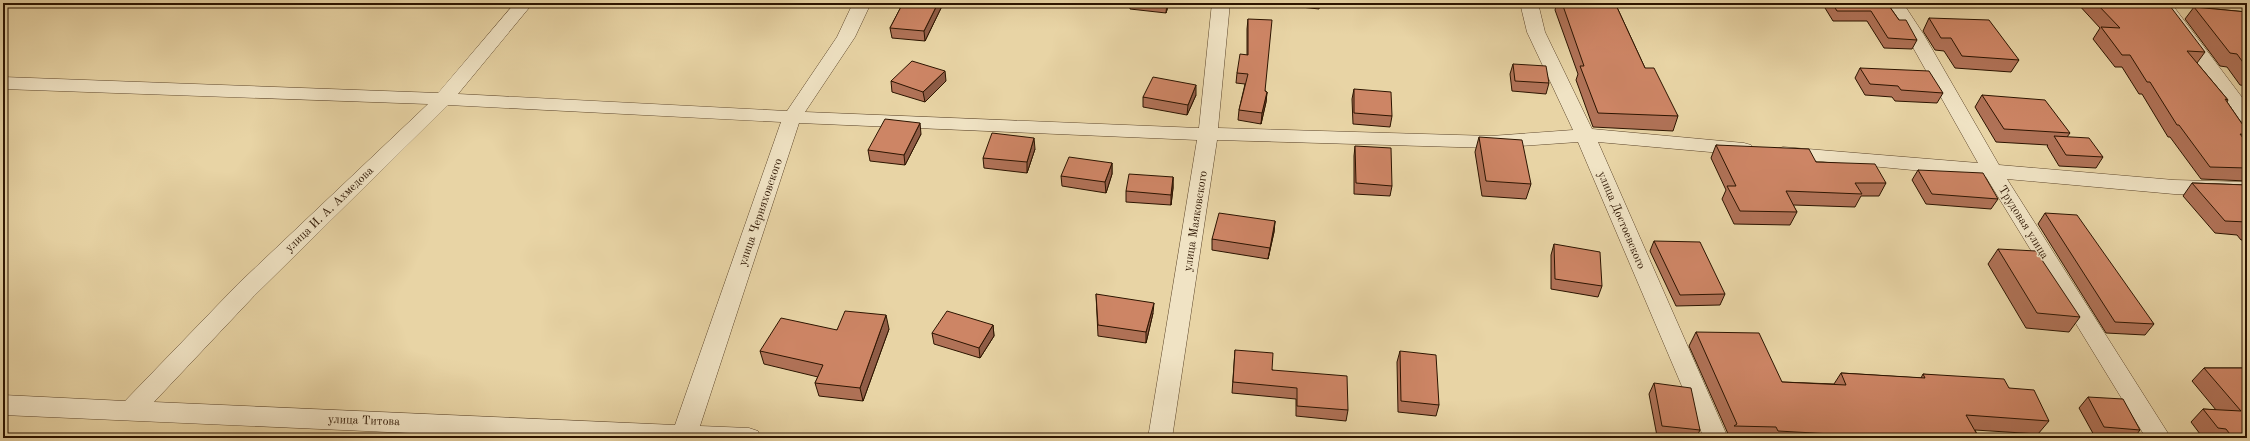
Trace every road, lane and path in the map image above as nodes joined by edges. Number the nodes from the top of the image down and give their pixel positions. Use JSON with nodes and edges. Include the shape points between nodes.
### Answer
{"nodes":[{"id":1,"x":524,"y":3,"type":"edge"},
{"id":2,"x":862,"y":3,"type":"edge"},
{"id":3,"x":1221,"y":3,"type":"edge"},
{"id":4,"x":1530,"y":3,"type":"edge"},
{"id":5,"x":1894,"y":3,"type":"edge"},
{"id":6,"x":2162,"y":3,"type":"edge"},
{"id":7,"x":3,"y":83,"type":"edge"},
{"id":8,"x":443,"y":99,"type":"junction"},
{"id":9,"x":792,"y":117,"type":"junction"},
{"id":10,"x":2247,"y":117,"type":"edge"},
{"id":11,"x":1208,"y":134,"type":"junction"},
{"id":12,"x":1585,"y":135,"type":"junction"},
{"id":13,"x":1992,"y":171,"type":"junction"},
{"id":14,"x":2247,"y":189,"type":"edge"},
{"id":15,"x":3,"y":405,"type":"edge"},
{"id":16,"x":130,"y":410,"type":"junction"},
{"id":17,"x":683,"y":436,"type":"edge"},
{"id":18,"x":749,"y":438,"type":"edge"},
{"id":19,"x":1160,"y":438,"type":"edge"},
{"id":20,"x":1716,"y":438,"type":"edge"},
{"id":21,"x":2159,"y":438,"type":"edge"}],
"edges":[{"from":1,"to":8,"type":"street","name":"улица И. А. Ахмедова"},
{"from":2,"to":9,"type":"street","name":"улица Черняховского","via":[[846,37]]},
{"from":3,"to":11,"type":"street","name":"улица Маяковского"},
{"from":4,"to":12,"type":"street","name":"улица Достоевского","via":[[1536,32]]},
{"from":5,"to":13,"type":"street","name":"Трудовая улица","via":[[1915,35]]},
{"from":6,"to":10,"type":"street"},
{"from":7,"to":8,"type":"street"},
{"from":8,"to":9,"type":"street"},
{"from":8,"to":16,"type":"street","name":"улица И. А. Ахмедова","via":[[246,290]]},
{"from":9,"to":11,"type":"street"},
{"from":9,"to":17,"type":"street","name":"улица Черняховского"},
{"from":11,"to":12,"type":"street","via":[[1491,142]]},
{"from":11,"to":19,"type":"street","name":"улица Маяковского"},
{"from":12,"to":13,"type":"street"},
{"from":12,"to":20,"type":"street","name":"улица Достоевского"},
{"from":13,"to":14,"type":"street","via":[[2174,187]]},
{"from":13,"to":21,"type":"street","name":"Трудовая улица"},
{"from":15,"to":16,"type":"street","name":"улица Титова"},
{"from":16,"to":17,"type":"street","name":"улица Титова"},
{"from":17,"to":18,"type":"street","name":"улица Титова"}]}
